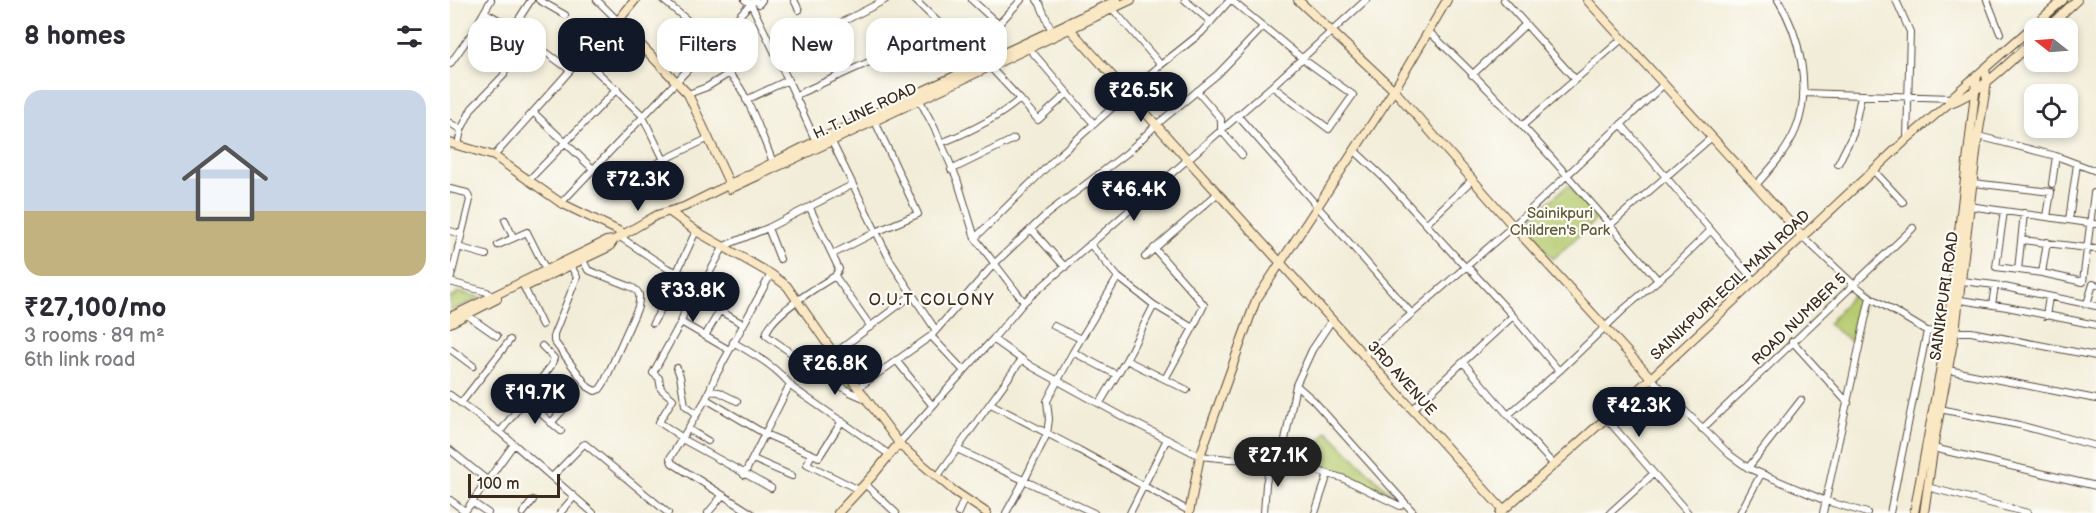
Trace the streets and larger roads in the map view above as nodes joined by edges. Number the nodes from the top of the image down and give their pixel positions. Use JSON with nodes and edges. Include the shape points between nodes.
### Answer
{"nodes":[{"id":1,"x":490,"y":0,"type":"edge"},
{"id":2,"x":531,"y":0,"type":"edge"},
{"id":3,"x":539,"y":0,"type":"edge"},
{"id":4,"x":597,"y":0,"type":"edge"},
{"id":5,"x":635,"y":0,"type":"edge"},
{"id":6,"x":663,"y":0,"type":"edge"},
{"id":7,"x":762,"y":0,"type":"edge"},
{"id":8,"x":794,"y":0,"type":"edge"},
{"id":9,"x":885,"y":0,"type":"edge"},
{"id":10,"x":915,"y":0,"type":"edge"},
{"id":11,"x":972,"y":0,"type":"edge"},
{"id":12,"x":1021,"y":0,"type":"edge"},
{"id":13,"x":1037,"y":0,"type":"edge"},
{"id":14,"x":1131,"y":0,"type":"edge"},
{"id":15,"x":1185,"y":0,"type":"edge"},
{"id":16,"x":1231,"y":0,"type":"edge"},
{"id":17,"x":1298,"y":0,"type":"edge"},
{"id":18,"x":1366,"y":0,"type":"edge"},
{"id":19,"x":1447,"y":0,"type":"edge"},
{"id":20,"x":1504,"y":0,"type":"edge"},
{"id":21,"x":1587,"y":0,"type":"edge"},
{"id":22,"x":1778,"y":0,"type":"edge"},
{"id":23,"x":1896,"y":0,"type":"edge"},
{"id":24,"x":1987,"y":0,"type":"edge"},
{"id":25,"x":2063,"y":0,"type":"edge"},
{"id":26,"x":2077,"y":0,"type":"edge"},
{"id":27,"x":751,"y":1,"type":"edge"},
{"id":28,"x":1112,"y":3,"type":"edge"},
{"id":29,"x":799,"y":10,"type":"dead end"},
{"id":30,"x":484,"y":12,"type":"junction"},
{"id":31,"x":566,"y":15,"type":"dead end"},
{"id":32,"x":481,"y":18,"type":"edge"},
{"id":33,"x":495,"y":18,"type":"edge"},
{"id":34,"x":519,"y":18,"type":"edge"},
{"id":35,"x":615,"y":18,"type":"edge"},
{"id":36,"x":620,"y":18,"type":"edge"},
{"id":37,"x":685,"y":18,"type":"edge"},
{"id":38,"x":736,"y":18,"type":"edge"},
{"id":39,"x":934,"y":18,"type":"edge"},
{"id":40,"x":991,"y":18,"type":"edge"},
{"id":41,"x":1005,"y":18,"type":"edge"},
{"id":42,"x":2058,"y":18,"type":"edge"},
{"id":43,"x":1211,"y":22,"type":"junction"},
{"id":44,"x":1526,"y":24,"type":"junction"},
{"id":45,"x":1068,"y":26,"type":"junction"},
{"id":46,"x":1263,"y":27,"type":"junction"},
{"id":47,"x":1428,"y":31,"type":"junction"},
{"id":48,"x":1332,"y":32,"type":"junction"},
{"id":49,"x":1053,"y":33,"type":"junction"},
{"id":50,"x":2000,"y":33,"type":"dead end"},
{"id":51,"x":468,"y":39,"type":"edge"},
{"id":52,"x":1622,"y":39,"type":"junction"},
{"id":53,"x":1027,"y":45,"type":"junction"},
{"id":54,"x":645,"y":49,"type":"edge"},
{"id":55,"x":2024,"y":49,"type":"edge"},
{"id":56,"x":1007,"y":55,"type":"edge"},
{"id":57,"x":1303,"y":59,"type":"junction"},
{"id":58,"x":450,"y":64,"type":"edge"},
{"id":59,"x":866,"y":64,"type":"edge"},
{"id":60,"x":1161,"y":65,"type":"junction"},
{"id":61,"x":1985,"y":68,"type":"junction"},
{"id":62,"x":504,"y":72,"type":"edge"},
{"id":63,"x":568,"y":72,"type":"edge"},
{"id":64,"x":598,"y":72,"type":"edge"},
{"id":65,"x":685,"y":72,"type":"edge"},
{"id":66,"x":973,"y":72,"type":"edge"},
{"id":67,"x":990,"y":72,"type":"edge"},
{"id":68,"x":1472,"y":75,"type":"junction"},
{"id":69,"x":839,"y":76,"type":"junction"},
{"id":70,"x":1977,"y":76,"type":"junction"},
{"id":71,"x":1575,"y":79,"type":"junction"},
{"id":72,"x":788,"y":80,"type":"junction"},
{"id":73,"x":676,"y":81,"type":"junction"},
{"id":74,"x":1987,"y":81,"type":"junction"},
{"id":75,"x":1663,"y":85,"type":"junction"},
{"id":76,"x":1272,"y":86,"type":"junction"},
{"id":77,"x":617,"y":89,"type":"junction"},
{"id":78,"x":1394,"y":90,"type":"junction"},
{"id":79,"x":1976,"y":90,"type":"junction"},
{"id":80,"x":1197,"y":91,"type":"junction"},
{"id":81,"x":1068,"y":93,"type":"junction"},
{"id":82,"x":1803,"y":93,"type":"junction"},
{"id":83,"x":688,"y":94,"type":"junction"},
{"id":84,"x":1128,"y":94,"type":"junction"},
{"id":85,"x":796,"y":95,"type":"junction"},
{"id":86,"x":1861,"y":96,"type":"junction"},
{"id":87,"x":1909,"y":96,"type":"junction"},
{"id":88,"x":918,"y":97,"type":"junction"},
{"id":89,"x":1020,"y":99,"type":"junction"},
{"id":90,"x":746,"y":100,"type":"junction"},
{"id":91,"x":1952,"y":101,"type":"junction"},
{"id":92,"x":1974,"y":107,"type":"junction"},
{"id":93,"x":533,"y":112,"type":"junction"},
{"id":94,"x":642,"y":115,"type":"junction"},
{"id":95,"x":1238,"y":116,"type":"junction"},
{"id":96,"x":873,"y":118,"type":"junction"},
{"id":97,"x":450,"y":123,"type":"edge"},
{"id":98,"x":1094,"y":124,"type":"junction"},
{"id":99,"x":1621,"y":124,"type":"junction"},
{"id":100,"x":1155,"y":125,"type":"junction"},
{"id":101,"x":1522,"y":126,"type":"junction"},
{"id":102,"x":461,"y":130,"type":"junction"},
{"id":103,"x":1221,"y":130,"type":"junction"},
{"id":104,"x":1978,"y":136,"type":"junction"},
{"id":105,"x":709,"y":138,"type":"junction"},
{"id":106,"x":830,"y":138,"type":"junction"},
{"id":107,"x":1712,"y":138,"type":"junction"},
{"id":108,"x":1014,"y":139,"type":"dead end"},
{"id":109,"x":1907,"y":139,"type":"junction"},
{"id":110,"x":566,"y":143,"type":"junction"},
{"id":111,"x":941,"y":143,"type":"junction"},
{"id":112,"x":454,"y":144,"type":"edge"},
{"id":113,"x":817,"y":144,"type":"junction"},
{"id":114,"x":1355,"y":151,"type":"junction"},
{"id":115,"x":1242,"y":155,"type":"dead end"},
{"id":116,"x":494,"y":156,"type":"junction"},
{"id":117,"x":2056,"y":156,"type":"junction"},
{"id":118,"x":664,"y":160,"type":"junction"},
{"id":119,"x":1186,"y":160,"type":"junction"},
{"id":120,"x":773,"y":162,"type":"junction"},
{"id":121,"x":1838,"y":164,"type":"dead end"},
{"id":122,"x":2077,"y":164,"type":"junction"},
{"id":123,"x":592,"y":168,"type":"junction"},
{"id":124,"x":645,"y":169,"type":"dead end"},
{"id":125,"x":951,"y":170,"type":"junction"},
{"id":126,"x":1874,"y":171,"type":"junction"},
{"id":127,"x":2096,"y":171,"type":"edge"},
{"id":128,"x":1565,"y":176,"type":"junction"},
{"id":129,"x":1666,"y":177,"type":"junction"},
{"id":130,"x":1473,"y":179,"type":"junction"},
{"id":131,"x":528,"y":181,"type":"junction"},
{"id":132,"x":1972,"y":183,"type":"junction"},
{"id":133,"x":2052,"y":184,"type":"dead end"},
{"id":134,"x":852,"y":185,"type":"junction"},
{"id":135,"x":1756,"y":185,"type":"junction"},
{"id":136,"x":731,"y":186,"type":"junction"},
{"id":137,"x":450,"y":189,"type":"edge"},
{"id":138,"x":1217,"y":194,"type":"junction"},
{"id":139,"x":2094,"y":194,"type":"dead end"},
{"id":140,"x":1903,"y":202,"type":"dead end"},
{"id":141,"x":561,"y":203,"type":"junction"},
{"id":142,"x":1969,"y":206,"type":"junction"},
{"id":143,"x":1318,"y":207,"type":"junction"},
{"id":144,"x":810,"y":208,"type":"junction"},
{"id":145,"x":2004,"y":211,"type":"junction"},
{"id":146,"x":2024,"y":213,"type":"junction"},
{"id":147,"x":673,"y":214,"type":"junction"},
{"id":148,"x":2047,"y":217,"type":"junction"},
{"id":149,"x":505,"y":220,"type":"dead end"},
{"id":150,"x":2069,"y":220,"type":"junction"},
{"id":151,"x":2093,"y":223,"type":"edge"},
{"id":152,"x":1426,"y":224,"type":"junction"},
{"id":153,"x":1610,"y":225,"type":"junction"},
{"id":154,"x":1513,"y":226,"type":"junction"},
{"id":155,"x":768,"y":228,"type":"junction"},
{"id":156,"x":1913,"y":228,"type":"dead end"},
{"id":157,"x":1031,"y":229,"type":"junction"},
{"id":158,"x":450,"y":231,"type":"edge"},
{"id":159,"x":696,"y":231,"type":"junction"},
{"id":160,"x":1710,"y":231,"type":"junction"},
{"id":161,"x":876,"y":232,"type":"junction"},
{"id":162,"x":461,"y":234,"type":"junction"},
{"id":163,"x":513,"y":237,"type":"junction"},
{"id":164,"x":620,"y":237,"type":"junction"},
{"id":165,"x":1803,"y":237,"type":"junction"},
{"id":166,"x":975,"y":238,"type":"junction"},
{"id":167,"x":2022,"y":240,"type":"junction"},
{"id":168,"x":2047,"y":242,"type":"junction"},
{"id":169,"x":1090,"y":244,"type":"junction"},
{"id":170,"x":498,"y":245,"type":"dead end"},
{"id":171,"x":724,"y":246,"type":"junction"},
{"id":172,"x":458,"y":247,"type":"junction"},
{"id":173,"x":1154,"y":248,"type":"junction"},
{"id":174,"x":2092,"y":248,"type":"edge"},
{"id":175,"x":833,"y":254,"type":"junction"},
{"id":176,"x":486,"y":255,"type":"dead end"},
{"id":177,"x":1145,"y":257,"type":"dead end"},
{"id":178,"x":780,"y":259,"type":"dead end"},
{"id":179,"x":583,"y":260,"type":"junction"},
{"id":180,"x":994,"y":264,"type":"junction"},
{"id":181,"x":1280,"y":264,"type":"junction"},
{"id":182,"x":571,"y":266,"type":"junction"},
{"id":183,"x":1065,"y":267,"type":"junction"},
{"id":184,"x":1466,"y":267,"type":"junction"},
{"id":185,"x":546,"y":270,"type":"junction"},
{"id":186,"x":588,"y":270,"type":"junction"},
{"id":187,"x":2018,"y":270,"type":"junction"},
{"id":188,"x":679,"y":273,"type":"junction"},
{"id":189,"x":2042,"y":273,"type":"junction"},
{"id":190,"x":771,"y":274,"type":"junction"},
{"id":191,"x":835,"y":276,"type":"junction"},
{"id":192,"x":577,"y":277,"type":"junction"},
{"id":193,"x":1118,"y":277,"type":"junction"},
{"id":194,"x":1658,"y":280,"type":"junction"},
{"id":195,"x":1755,"y":281,"type":"junction"},
{"id":196,"x":1962,"y":281,"type":"junction"},
{"id":197,"x":450,"y":282,"type":"edge"},
{"id":198,"x":704,"y":284,"type":"junction"},
{"id":199,"x":1853,"y":284,"type":"junction"},
{"id":200,"x":523,"y":285,"type":"junction"},
{"id":201,"x":1995,"y":285,"type":"junction"},
{"id":202,"x":2096,"y":285,"type":"edge"},
{"id":203,"x":912,"y":295,"type":"junction"},
{"id":204,"x":1870,"y":297,"type":"junction"},
{"id":205,"x":2049,"y":297,"type":"junction"},
{"id":206,"x":493,"y":298,"type":"junction"},
{"id":207,"x":669,"y":298,"type":"junction"},
{"id":208,"x":797,"y":300,"type":"junction"},
{"id":209,"x":1960,"y":300,"type":"junction"},
{"id":210,"x":1024,"y":302,"type":"junction"},
{"id":211,"x":2087,"y":304,"type":"junction"},
{"id":212,"x":1154,"y":305,"type":"junction"},
{"id":213,"x":1992,"y":305,"type":"junction"},
{"id":214,"x":2096,"y":306,"type":"edge"},
{"id":215,"x":720,"y":311,"type":"junction"},
{"id":216,"x":464,"y":313,"type":"junction"},
{"id":217,"x":1412,"y":314,"type":"junction"},
{"id":218,"x":1513,"y":316,"type":"junction"},
{"id":219,"x":2046,"y":316,"type":"junction"},
{"id":220,"x":450,"y":317,"type":"edge"},
{"id":221,"x":1332,"y":320,"type":"junction"},
{"id":222,"x":681,"y":322,"type":"junction"},
{"id":223,"x":450,"y":323,"type":"edge"},
{"id":224,"x":653,"y":323,"type":"dead end"},
{"id":225,"x":743,"y":324,"type":"junction"},
{"id":226,"x":542,"y":325,"type":"dead end"},
{"id":227,"x":2096,"y":325,"type":"edge"},
{"id":228,"x":1054,"y":326,"type":"dead end"},
{"id":229,"x":872,"y":327,"type":"junction"},
{"id":230,"x":1193,"y":328,"type":"junction"},
{"id":231,"x":1605,"y":328,"type":"junction"},
{"id":232,"x":935,"y":329,"type":"junction"},
{"id":233,"x":1927,"y":331,"type":"junction"},
{"id":234,"x":1951,"y":333,"type":"junction"},
{"id":235,"x":497,"y":336,"type":"dead end"},
{"id":236,"x":705,"y":336,"type":"junction"},
{"id":237,"x":931,"y":336,"type":"junction"},
{"id":238,"x":993,"y":339,"type":"junction"},
{"id":239,"x":1081,"y":339,"type":"junction"},
{"id":240,"x":510,"y":340,"type":"dead end"},
{"id":241,"x":1792,"y":341,"type":"junction"},
{"id":242,"x":733,"y":342,"type":"junction"},
{"id":243,"x":542,"y":346,"type":"dead end"},
{"id":244,"x":450,"y":349,"type":"edge"},
{"id":245,"x":729,"y":350,"type":"junction"},
{"id":246,"x":835,"y":352,"type":"junction"},
{"id":247,"x":1073,"y":352,"type":"junction"},
{"id":248,"x":1364,"y":356,"type":"junction"},
{"id":249,"x":2096,"y":356,"type":"edge"},
{"id":250,"x":1022,"y":359,"type":"junction"},
{"id":251,"x":896,"y":360,"type":"junction"},
{"id":252,"x":1126,"y":360,"type":"junction"},
{"id":253,"x":1464,"y":362,"type":"junction"},
{"id":254,"x":473,"y":366,"type":"dead end"},
{"id":255,"x":676,"y":368,"type":"dead end"},
{"id":256,"x":814,"y":369,"type":"junction"},
{"id":257,"x":963,"y":370,"type":"junction"},
{"id":258,"x":1948,"y":370,"type":"junction"},
{"id":259,"x":1559,"y":371,"type":"junction"},
{"id":260,"x":1117,"y":375,"type":"junction"},
{"id":261,"x":1651,"y":378,"type":"junction"},
{"id":262,"x":1165,"y":379,"type":"junction"},
{"id":263,"x":1058,"y":380,"type":"junction"},
{"id":264,"x":790,"y":384,"type":"junction"},
{"id":265,"x":1296,"y":385,"type":"junction"},
{"id":266,"x":859,"y":387,"type":"junction"},
{"id":267,"x":1187,"y":390,"type":"dead end"},
{"id":268,"x":709,"y":391,"type":"junction"},
{"id":269,"x":450,"y":394,"type":"edge"},
{"id":270,"x":706,"y":399,"type":"junction"},
{"id":271,"x":868,"y":399,"type":"junction"},
{"id":272,"x":2096,"y":399,"type":"edge"},
{"id":273,"x":525,"y":400,"type":"junction"},
{"id":274,"x":1802,"y":400,"type":"dead end"},
{"id":275,"x":737,"y":401,"type":"dead end"},
{"id":276,"x":461,"y":403,"type":"junction"},
{"id":277,"x":1100,"y":403,"type":"junction"},
{"id":278,"x":1848,"y":403,"type":"junction"},
{"id":279,"x":991,"y":404,"type":"junction"},
{"id":280,"x":932,"y":405,"type":"junction"},
{"id":281,"x":1940,"y":409,"type":"junction"},
{"id":282,"x":563,"y":410,"type":"dead end"},
{"id":283,"x":1412,"y":410,"type":"junction"},
{"id":284,"x":697,"y":414,"type":"junction"},
{"id":285,"x":1508,"y":415,"type":"junction"},
{"id":286,"x":1606,"y":418,"type":"junction"},
{"id":287,"x":842,"y":421,"type":"junction"},
{"id":288,"x":551,"y":423,"type":"junction"},
{"id":289,"x":688,"y":429,"type":"junction"},
{"id":290,"x":1702,"y":429,"type":"junction"},
{"id":291,"x":561,"y":431,"type":"dead end"},
{"id":292,"x":500,"y":432,"type":"junction"},
{"id":293,"x":765,"y":434,"type":"junction"},
{"id":294,"x":1047,"y":434,"type":"junction"},
{"id":295,"x":683,"y":438,"type":"junction"},
{"id":296,"x":1167,"y":439,"type":"junction"},
{"id":297,"x":708,"y":441,"type":"dead end"},
{"id":298,"x":899,"y":442,"type":"junction"},
{"id":299,"x":514,"y":444,"type":"junction"},
{"id":300,"x":2096,"y":446,"type":"edge"},
{"id":301,"x":1934,"y":448,"type":"junction"},
{"id":302,"x":450,"y":450,"type":"edge"},
{"id":303,"x":958,"y":450,"type":"junction"},
{"id":304,"x":812,"y":454,"type":"junction"},
{"id":305,"x":890,"y":455,"type":"junction"},
{"id":306,"x":1200,"y":456,"type":"junction"},
{"id":307,"x":753,"y":459,"type":"junction"},
{"id":308,"x":1271,"y":460,"type":"junction"},
{"id":309,"x":1281,"y":460,"type":"junction"},
{"id":310,"x":1554,"y":465,"type":"junction"},
{"id":311,"x":1748,"y":468,"type":"junction"},
{"id":312,"x":1328,"y":474,"type":"junction"},
{"id":313,"x":1653,"y":474,"type":"junction"},
{"id":314,"x":1761,"y":474,"type":"junction"},
{"id":315,"x":744,"y":475,"type":"junction"},
{"id":316,"x":792,"y":476,"type":"dead end"},
{"id":317,"x":552,"y":477,"type":"junction"},
{"id":318,"x":937,"y":477,"type":"junction"},
{"id":319,"x":488,"y":480,"type":"junction"},
{"id":320,"x":1024,"y":481,"type":"junction"},
{"id":321,"x":1143,"y":485,"type":"junction"},
{"id":322,"x":2096,"y":486,"type":"edge"},
{"id":323,"x":862,"y":487,"type":"junction"},
{"id":324,"x":1927,"y":487,"type":"junction"},
{"id":325,"x":771,"y":488,"type":"dead end"},
{"id":326,"x":574,"y":496,"type":"junction"},
{"id":327,"x":722,"y":496,"type":"junction"},
{"id":328,"x":964,"y":499,"type":"junction"},
{"id":329,"x":450,"y":500,"type":"edge"},
{"id":330,"x":533,"y":500,"type":"dead end"},
{"id":331,"x":1826,"y":501,"type":"junction"},
{"id":332,"x":472,"y":502,"type":"junction"},
{"id":333,"x":1404,"y":503,"type":"junction"},
{"id":334,"x":464,"y":512,"type":"edge"},
{"id":335,"x":1189,"y":512,"type":"edge"},
{"id":336,"x":1503,"y":512,"type":"edge"},
{"id":337,"x":488,"y":513,"type":"edge"},
{"id":338,"x":524,"y":513,"type":"edge"},
{"id":339,"x":560,"y":513,"type":"edge"},
{"id":340,"x":593,"y":513,"type":"edge"},
{"id":341,"x":668,"y":513,"type":"edge"},
{"id":342,"x":708,"y":513,"type":"edge"},
{"id":343,"x":751,"y":513,"type":"edge"},
{"id":344,"x":838,"y":513,"type":"edge"},
{"id":345,"x":896,"y":513,"type":"edge"},
{"id":346,"x":958,"y":513,"type":"edge"},
{"id":347,"x":987,"y":513,"type":"edge"},
{"id":348,"x":1006,"y":513,"type":"edge"},
{"id":349,"x":1094,"y":513,"type":"edge"},
{"id":350,"x":1130,"y":513,"type":"edge"},
{"id":351,"x":1264,"y":513,"type":"edge"},
{"id":352,"x":1315,"y":513,"type":"edge"},
{"id":353,"x":1414,"y":513,"type":"edge"},
{"id":354,"x":1610,"y":513,"type":"edge"},
{"id":355,"x":1688,"y":513,"type":"edge"},
{"id":356,"x":1740,"y":513,"type":"edge"},
{"id":357,"x":1823,"y":513,"type":"edge"},
{"id":358,"x":1867,"y":513,"type":"edge"},
{"id":359,"x":1890,"y":513,"type":"edge"},
{"id":360,"x":1914,"y":513,"type":"edge"},
{"id":361,"x":1924,"y":513,"type":"edge"},
{"id":362,"x":2028,"y":513,"type":"edge"}],
"edges":[{"from":1,"to":30,"type":"street"},
{"from":2,"to":34,"type":"street"},
{"from":3,"to":31,"type":"street"},
{"from":4,"to":35,"type":"street"},
{"from":5,"to":36,"type":"street"},
{"from":6,"to":37,"type":"street"},
{"from":7,"to":27,"type":"street","via":[[759,4]]},
{"from":8,"to":29,"type":"street"},
{"from":9,"to":69,"type":"street","via":[[820,35]]},
{"from":10,"to":39,"type":"street"},
{"from":11,"to":40,"type":"street"},
{"from":12,"to":41,"type":"street"},
{"from":13,"to":49,"type":"street"},
{"from":14,"to":28,"type":"street","name":"H. T. LINE ROAD"},
{"from":15,"to":43,"type":"street"},
{"from":16,"to":43,"type":"street"},
{"from":16,"to":46,"type":"street"},
{"from":17,"to":48,"type":"street"},
{"from":18,"to":48,"type":"street"},
{"from":19,"to":47,"type":"street"},
{"from":20,"to":44,"type":"street"},
{"from":21,"to":52,"type":"street"},
{"from":22,"to":82,"type":"street","via":[[1801,52]]},
{"from":23,"to":87,"type":"street","via":[[1911,32]]},
{"from":24,"to":50,"type":"street"},
{"from":25,"to":61,"type":"street","name":"SAINIKPURI-ECIL MAIN ROAD"},
{"from":26,"to":42,"type":"street"},
{"from":27,"to":38,"type":"street"},
{"from":27,"to":72,"type":"street"},
{"from":28,"to":45,"type":"street","name":"H. T. LINE ROAD"},
{"from":28,"to":60,"type":"street"},
{"from":30,"to":32,"type":"street"},
{"from":30,"to":33,"type":"street"},
{"from":43,"to":60,"type":"street"},
{"from":44,"to":68,"type":"street"},
{"from":44,"to":71,"type":"street"},
{"from":45,"to":49,"type":"street","name":"H. T. LINE ROAD"},
{"from":45,"to":84,"type":"street","name":"3RD AVENUE"},
{"from":46,"to":57,"type":"street"},
{"from":46,"to":80,"type":"street"},
{"from":47,"to":68,"type":"street"},
{"from":47,"to":78,"type":"street"},
{"from":48,"to":57,"type":"street"},
{"from":48,"to":78,"type":"street"},
{"from":49,"to":53,"type":"street","name":"H. T. LINE ROAD"},
{"from":51,"to":58,"type":"street"},
{"from":52,"to":71,"type":"street"},
{"from":52,"to":75,"type":"street"},
{"from":53,"to":56,"type":"street","name":"H. T. LINE ROAD"},
{"from":53,"to":81,"type":"street"},
{"from":54,"to":73,"type":"street"},
{"from":55,"to":74,"type":"street"},
{"from":57,"to":76,"type":"street"},
{"from":57,"to":76,"type":"street","via":[[1353,95],[1329,129]]},
{"from":59,"to":69,"type":"street"},
{"from":60,"to":84,"type":"street"},
{"from":61,"to":70,"type":"street","name":"SAINIKPURI-ECIL MAIN ROAD"},
{"from":61,"to":74,"type":"street","name":"SAINIKPURI ROAD"},
{"from":62,"to":102,"type":"street","via":[[472,108]]},
{"from":63,"to":93,"type":"street"},
{"from":64,"to":77,"type":"street"},
{"from":65,"to":73,"type":"street"},
{"from":66,"to":88,"type":"street","name":"H. T. LINE ROAD"},
{"from":67,"to":89,"type":"street"},
{"from":68,"to":101,"type":"street"},
{"from":69,"to":85,"type":"street"},
{"from":70,"to":79,"type":"street","name":"SAINIKPURI ROAD"},
{"from":70,"to":91,"type":"street","name":"SAINIKPURI-ECIL MAIN ROAD"},
{"from":71,"to":101,"type":"street"},
{"from":72,"to":85,"type":"street"},
{"from":72,"to":90,"type":"street"},
{"from":73,"to":83,"type":"street"},
{"from":73,"to":94,"type":"street"},
{"from":74,"to":79,"type":"street"},
{"from":74,"to":104,"type":"street","name":"SAINIKPURI ROAD"},
{"from":75,"to":99,"type":"street"},
{"from":75,"to":107,"type":"street"},
{"from":76,"to":95,"type":"street"},
{"from":77,"to":94,"type":"street"},
{"from":77,"to":110,"type":"street"},
{"from":78,"to":114,"type":"street"},
{"from":78,"to":130,"type":"street"},
{"from":79,"to":91,"type":"street"},
{"from":79,"to":92,"type":"street","name":"SAINIKPURI ROAD"},
{"from":80,"to":100,"type":"street"},
{"from":80,"to":103,"type":"street","via":[[1221,119]]},
{"from":81,"to":89,"type":"street","via":[[1038,120]]},
{"from":81,"to":98,"type":"street"},
{"from":82,"to":86,"type":"street"},
{"from":82,"to":135,"type":"street","via":[[1797,127],[1782,155]]},
{"from":83,"to":90,"type":"street","via":[[728,74],[734,77]]},
{"from":83,"to":105,"type":"street"},
{"from":84,"to":98,"type":"street"},
{"from":84,"to":100,"type":"street","name":"3RD AVENUE"},
{"from":85,"to":113,"type":"street"},
{"from":86,"to":87,"type":"street"},
{"from":86,"to":121,"type":"street","via":[[1853,134]]},
{"from":87,"to":91,"type":"street"},
{"from":87,"to":109,"type":"street"},
{"from":88,"to":96,"type":"street","name":"H. T. LINE ROAD"},
{"from":88,"to":111,"type":"street"},
{"from":89,"to":111,"type":"street","via":[[1008,111]]},
{"from":90,"to":120,"type":"street"},
{"from":91,"to":92,"type":"street","via":[[1968,101]]},
{"from":91,"to":109,"type":"street","name":"SAINIKPURI-ECIL MAIN ROAD"},
{"from":92,"to":234,"type":"street","name":"SAINIKPURI ROAD"},
{"from":93,"to":110,"type":"street"},
{"from":93,"to":116,"type":"street"},
{"from":94,"to":118,"type":"street"},
{"from":94,"to":123,"type":"street"},
{"from":95,"to":103,"type":"street"},
{"from":95,"to":143,"type":"street"},
{"from":96,"to":106,"type":"street","name":"H. T. LINE ROAD"},
{"from":96,"to":161,"type":"street","via":[[918,214]]},
{"from":97,"to":102,"type":"street"},
{"from":98,"to":166,"type":"street"},
{"from":99,"to":128,"type":"street"},
{"from":99,"to":129,"type":"street"},
{"from":100,"to":119,"type":"street","name":"3RD AVENUE"},
{"from":100,"to":157,"type":"street","via":[[1127,153]]},
{"from":101,"to":128,"type":"street"},
{"from":102,"to":112,"type":"street"},
{"from":103,"to":115,"type":"street"},
{"from":103,"to":119,"type":"street"},
{"from":104,"to":117,"type":"street"},
{"from":104,"to":132,"type":"street","name":"SAINIKPURI ROAD"},
{"from":105,"to":118,"type":"street"},
{"from":105,"to":136,"type":"street"},
{"from":106,"to":113,"type":"street","name":"H. T. LINE ROAD"},
{"from":106,"to":134,"type":"street"},
{"from":107,"to":129,"type":"street"},
{"from":107,"to":135,"type":"street"},
{"from":108,"to":125,"type":"street"},
{"from":109,"to":126,"type":"street","name":"SAINIKPURI-ECIL MAIN ROAD"},
{"from":110,"to":123,"type":"street"},
{"from":110,"to":131,"type":"street"},
{"from":111,"to":125,"type":"street"},
{"from":112,"to":116,"type":"street"},
{"from":113,"to":120,"type":"street","name":"H. T. LINE ROAD"},
{"from":113,"to":136,"type":"street","name":"H. T. LINE ROAD"},
{"from":114,"to":143,"type":"street"},
{"from":114,"to":152,"type":"street"},
{"from":116,"to":131,"type":"street"},
{"from":117,"to":122,"type":"street"},
{"from":117,"to":133,"type":"street"},
{"from":118,"to":124,"type":"street"},
{"from":119,"to":138,"type":"street","name":"3RD AVENUE"},
{"from":119,"to":169,"type":"street"},
{"from":120,"to":136,"type":"street","name":"H. T. LINE ROAD"},
{"from":122,"to":127,"type":"street"},
{"from":122,"to":150,"type":"street"},
{"from":123,"to":141,"type":"street"},
{"from":125,"to":166,"type":"street"},
{"from":126,"to":140,"type":"street"},
{"from":126,"to":165,"type":"street","name":"SAINIKPURI-ECIL MAIN ROAD"},
{"from":128,"to":153,"type":"street"},
{"from":128,"to":154,"type":"street"},
{"from":129,"to":153,"type":"street"},
{"from":129,"to":160,"type":"street"},
{"from":130,"to":152,"type":"street"},
{"from":130,"to":154,"type":"street"},
{"from":131,"to":141,"type":"street"},
{"from":132,"to":142,"type":"street","name":"SAINIKPURI ROAD"},
{"from":132,"to":148,"type":"street","via":[[2051,192]]},
{"from":134,"to":144,"type":"street"},
{"from":134,"to":161,"type":"street"},
{"from":135,"to":165,"type":"street"},
{"from":136,"to":147,"type":"street","name":"H. T. LINE ROAD"},
{"from":137,"to":162,"type":"street","via":[[470,197]]},
{"from":138,"to":173,"type":"street"},
{"from":138,"to":181,"type":"street","name":"3RD AVENUE"},
{"from":139,"to":151,"type":"street"},
{"from":141,"to":164,"type":"street"},
{"from":142,"to":145,"type":"street"},
{"from":142,"to":196,"type":"street","name":"SAINIKPURI ROAD"},
{"from":143,"to":181,"type":"street"},
{"from":143,"to":217,"type":"street"},
{"from":144,"to":155,"type":"street"},
{"from":144,"to":175,"type":"street"},
{"from":145,"to":146,"type":"street"},
{"from":145,"to":187,"type":"street","via":[[1996,267]]},
{"from":146,"to":148,"type":"street"},
{"from":146,"to":167,"type":"street"},
{"from":147,"to":159,"type":"street"},
{"from":147,"to":164,"type":"street","name":"H. T. LINE ROAD","via":[[657,215]]},
{"from":148,"to":150,"type":"street"},
{"from":149,"to":163,"type":"street"},
{"from":150,"to":151,"type":"street"},
{"from":151,"to":174,"type":"street"},
{"from":152,"to":184,"type":"street"},
{"from":153,"to":194,"type":"street"},
{"from":154,"to":184,"type":"street"},
{"from":154,"to":231,"type":"street"},
{"from":155,"to":171,"type":"street"},
{"from":155,"to":178,"type":"street"},
{"from":156,"to":199,"type":"street","name":"ROAD NUMBER 5"},
{"from":157,"to":180,"type":"street"},
{"from":157,"to":183,"type":"street"},
{"from":158,"to":162,"type":"street"},
{"from":159,"to":171,"type":"street"},
{"from":159,"to":188,"type":"street"},
{"from":160,"to":194,"type":"street"},
{"from":160,"to":195,"type":"street"},
{"from":161,"to":175,"type":"street"},
{"from":161,"to":203,"type":"street"},
{"from":162,"to":172,"type":"street"},
{"from":163,"to":170,"type":"street"},
{"from":163,"to":185,"type":"street","via":[[527,232]]},
{"from":164,"to":179,"type":"street"},
{"from":164,"to":185,"type":"street"},
{"from":164,"to":188,"type":"street"},
{"from":165,"to":195,"type":"street","name":"SAINIKPURI-ECIL MAIN ROAD"},
{"from":165,"to":199,"type":"street"},
{"from":166,"to":180,"type":"street"},
{"from":167,"to":168,"type":"street"},
{"from":167,"to":187,"type":"street"},
{"from":168,"to":174,"type":"street"},
{"from":168,"to":189,"type":"street"},
{"from":169,"to":183,"type":"street"},
{"from":169,"to":193,"type":"street"},
{"from":171,"to":190,"type":"street"},
{"from":171,"to":198,"type":"street"},
{"from":172,"to":176,"type":"street"},
{"from":172,"to":197,"type":"street"},
{"from":173,"to":177,"type":"street"},
{"from":173,"to":230,"type":"street","via":[[1204,306]]},
{"from":174,"to":189,"type":"street","via":[[2083,282]]},
{"from":175,"to":191,"type":"street","via":[[839,269]]},
{"from":179,"to":182,"type":"street"},
{"from":179,"to":186,"type":"street"},
{"from":180,"to":210,"type":"street"},
{"from":180,"to":232,"type":"street"},
{"from":181,"to":221,"type":"street","name":"3RD AVENUE"},
{"from":181,"to":306,"type":"street","via":[[1256,300]]},
{"from":182,"to":192,"type":"street"},
{"from":182,"to":200,"type":"street"},
{"from":183,"to":210,"type":"street"},
{"from":184,"to":217,"type":"street"},
{"from":184,"to":218,"type":"street"},
{"from":185,"to":200,"type":"street"},
{"from":186,"to":192,"type":"street"},
{"from":186,"to":192,"type":"street","via":[[638,290],[640,296],[604,383],[594,391],[554,341]]},
{"from":187,"to":189,"type":"street"},
{"from":188,"to":198,"type":"street"},
{"from":188,"to":207,"type":"street"},
{"from":190,"to":208,"type":"street","via":[[788,286]]},
{"from":190,"to":225,"type":"street"},
{"from":191,"to":208,"type":"street"},
{"from":191,"to":229,"type":"street"},
{"from":193,"to":212,"type":"street"},
{"from":193,"to":239,"type":"street"},
{"from":194,"to":231,"type":"street"},
{"from":195,"to":261,"type":"street","name":"SAINIKPURI-ECIL MAIN ROAD"},
{"from":196,"to":201,"type":"street"},
{"from":196,"to":209,"type":"street","name":"SAINIKPURI ROAD"},
{"from":197,"to":206,"type":"street"},
{"from":198,"to":215,"type":"street","via":[[726,300]]},
{"from":199,"to":204,"type":"street"},
{"from":199,"to":241,"type":"street","name":"ROAD NUMBER 5"},
{"from":200,"to":206,"type":"street"},
{"from":200,"to":226,"type":"street"},
{"from":201,"to":205,"type":"street"},
{"from":201,"to":213,"type":"street"},
{"from":202,"to":211,"type":"street","via":[[2093,284]]},
{"from":203,"to":229,"type":"street"},
{"from":203,"to":232,"type":"street"},
{"from":204,"to":233,"type":"street"},
{"from":204,"to":278,"type":"street"},
{"from":205,"to":211,"type":"street"},
{"from":205,"to":219,"type":"street"},
{"from":206,"to":216,"type":"street"},
{"from":207,"to":222,"type":"street","via":[[685,310]]},
{"from":207,"to":224,"type":"street"},
{"from":208,"to":246,"type":"street"},
{"from":208,"to":256,"type":"street","via":[[766,330],[766,335]]},
{"from":209,"to":213,"type":"street"},
{"from":209,"to":234,"type":"street","name":"SAINIKPURI ROAD"},
{"from":210,"to":238,"type":"street"},
{"from":211,"to":214,"type":"street"},
{"from":212,"to":230,"type":"street"},
{"from":212,"to":252,"type":"street"},
{"from":213,"to":219,"type":"street"},
{"from":215,"to":225,"type":"street"},
{"from":215,"to":236,"type":"street"},
{"from":216,"to":220,"type":"street"},
{"from":216,"to":223,"type":"street"},
{"from":216,"to":235,"type":"street"},
{"from":217,"to":248,"type":"street"},
{"from":218,"to":253,"type":"street"},
{"from":218,"to":259,"type":"street"},
{"from":219,"to":227,"type":"street"},
{"from":221,"to":248,"type":"street","name":"3RD AVENUE"},
{"from":221,"to":265,"type":"street"},
{"from":222,"to":236,"type":"street"},
{"from":222,"to":295,"type":"street","via":[[653,373],[659,378],[661,389],[673,399],[659,422]]},
{"from":225,"to":242,"type":"street"},
{"from":228,"to":239,"type":"street"},
{"from":229,"to":246,"type":"street"},
{"from":230,"to":262,"type":"street"},
{"from":231,"to":259,"type":"street"},
{"from":231,"to":261,"type":"street"},
{"from":232,"to":237,"type":"street"},
{"from":233,"to":234,"type":"street"},
{"from":233,"to":359,"type":"street"},
{"from":234,"to":249,"type":"street","via":[[1971,332]]},
{"from":234,"to":258,"type":"street","name":"SAINIKPURI ROAD"},
{"from":234,"to":360,"type":"street","name":"SAINIKPURI ROAD"},
{"from":236,"to":245,"type":"street"},
{"from":237,"to":251,"type":"street"},
{"from":237,"to":257,"type":"street"},
{"from":238,"to":250,"type":"street"},
{"from":238,"to":257,"type":"street"},
{"from":239,"to":247,"type":"street"},
{"from":240,"to":276,"type":"street"},
{"from":241,"to":278,"type":"street"},
{"from":241,"to":290,"type":"street","name":"ROAD NUMBER 5"},
{"from":242,"to":245,"type":"street"},
{"from":242,"to":264,"type":"street","via":[[772,366]]},
{"from":243,"to":273,"type":"street","via":[[554,358]]},
{"from":244,"to":254,"type":"street"},
{"from":245,"to":268,"type":"street"},
{"from":246,"to":256,"type":"street"},
{"from":246,"to":266,"type":"street"},
{"from":247,"to":260,"type":"street"},
{"from":247,"to":263,"type":"street"},
{"from":248,"to":283,"type":"street","name":"3RD AVENUE"},
{"from":250,"to":263,"type":"street"},
{"from":250,"to":279,"type":"street"},
{"from":251,"to":266,"type":"street"},
{"from":251,"to":280,"type":"street"},
{"from":252,"to":260,"type":"street"},
{"from":252,"to":262,"type":"street"},
{"from":253,"to":283,"type":"street"},
{"from":253,"to":285,"type":"street"},
{"from":255,"to":284,"type":"street","via":[[685,405]]},
{"from":256,"to":271,"type":"street"},
{"from":257,"to":280,"type":"street"},
{"from":258,"to":272,"type":"street"},
{"from":258,"to":281,"type":"street","name":"SAINIKPURI ROAD"},
{"from":259,"to":285,"type":"street"},
{"from":260,"to":277,"type":"street"},
{"from":261,"to":286,"type":"street","name":"SAINIKPURI-ECIL MAIN ROAD"},
{"from":261,"to":290,"type":"street"},
{"from":262,"to":267,"type":"street"},
{"from":263,"to":277,"type":"street"},
{"from":263,"to":294,"type":"street","via":[[1047,400]]},
{"from":264,"to":287,"type":"street"},
{"from":264,"to":293,"type":"street"},
{"from":265,"to":309,"type":"street"},
{"from":265,"to":333,"type":"street"},
{"from":266,"to":271,"type":"street"},
{"from":268,"to":270,"type":"street"},
{"from":268,"to":275,"type":"street"},
{"from":269,"to":276,"type":"street"},
{"from":270,"to":284,"type":"street"},
{"from":270,"to":293,"type":"street"},
{"from":271,"to":298,"type":"street"},
{"from":273,"to":288,"type":"street"},
{"from":273,"to":292,"type":"street"},
{"from":274,"to":311,"type":"street"},
{"from":276,"to":292,"type":"street"},
{"from":277,"to":296,"type":"street"},
{"from":278,"to":331,"type":"street"},
{"from":279,"to":294,"type":"street"},
{"from":279,"to":303,"type":"street"},
{"from":280,"to":298,"type":"street"},
{"from":281,"to":300,"type":"street"},
{"from":281,"to":301,"type":"street","name":"SAINIKPURI ROAD"},
{"from":282,"to":288,"type":"street"},
{"from":283,"to":336,"type":"street","name":"3RD AVENUE"},
{"from":284,"to":289,"type":"street"},
{"from":285,"to":310,"type":"street"},
{"from":286,"to":310,"type":"street","name":"SAINIKPURI-ECIL MAIN ROAD"},
{"from":286,"to":313,"type":"street"},
{"from":287,"to":304,"type":"street","via":[[819,457]]},
{"from":287,"to":305,"type":"street"},
{"from":288,"to":291,"type":"street"},
{"from":289,"to":295,"type":"street"},
{"from":289,"to":297,"type":"street"},
{"from":290,"to":311,"type":"street"},
{"from":292,"to":299,"type":"street"},
{"from":293,"to":304,"type":"street"},
{"from":293,"to":307,"type":"street"},
{"from":294,"to":320,"type":"street"},
{"from":294,"to":321,"type":"street"},
{"from":295,"to":315,"type":"street"},
{"from":295,"to":327,"type":"street","via":[[670,458],[672,463]]},
{"from":296,"to":306,"type":"street"},
{"from":296,"to":321,"type":"street"},
{"from":298,"to":305,"type":"street"},
{"from":298,"to":318,"type":"street"},
{"from":299,"to":317,"type":"street"},
{"from":299,"to":319,"type":"street"},
{"from":301,"to":322,"type":"street"},
{"from":301,"to":324,"type":"street","name":"SAINIKPURI ROAD"},
{"from":302,"to":319,"type":"street"},
{"from":303,"to":318,"type":"street"},
{"from":303,"to":320,"type":"street"},
{"from":304,"to":323,"type":"street","via":[[807,464]]},
{"from":305,"to":323,"type":"street"},
{"from":306,"to":308,"type":"street"},
{"from":306,"to":335,"type":"street"},
{"from":307,"to":315,"type":"street"},
{"from":307,"to":316,"type":"street"},
{"from":308,"to":309,"type":"street"},
{"from":308,"to":351,"type":"street"},
{"from":309,"to":312,"type":"street"},
{"from":310,"to":336,"type":"street","name":"SAINIKPURI-ECIL MAIN ROAD"},
{"from":311,"to":314,"type":"street"},
{"from":312,"to":333,"type":"street","via":[[1391,503]]},
{"from":312,"to":352,"type":"street"},
{"from":313,"to":354,"type":"street"},
{"from":313,"to":355,"type":"street"},
{"from":314,"to":331,"type":"street"},
{"from":314,"to":356,"type":"street"},
{"from":315,"to":325,"type":"street"},
{"from":317,"to":326,"type":"street"},
{"from":317,"to":341,"type":"street","via":[[585,444]]},
{"from":318,"to":328,"type":"street"},
{"from":319,"to":332,"type":"street"},
{"from":320,"to":348,"type":"street"},
{"from":320,"to":349,"type":"street"},
{"from":321,"to":335,"type":"street"},
{"from":321,"to":350,"type":"street"},
{"from":323,"to":344,"type":"street"},
{"from":323,"to":345,"type":"street"},
{"from":324,"to":361,"type":"street","name":"SAINIKPURI ROAD"},
{"from":324,"to":362,"type":"street"},
{"from":326,"to":339,"type":"street"},
{"from":326,"to":340,"type":"street"},
{"from":327,"to":342,"type":"street"},
{"from":327,"to":343,"type":"street"},
{"from":328,"to":346,"type":"street"},
{"from":328,"to":347,"type":"street"},
{"from":329,"to":334,"type":"street"},
{"from":330,"to":338,"type":"street"},
{"from":331,"to":357,"type":"street"},
{"from":331,"to":358,"type":"street"},
{"from":332,"to":334,"type":"street"},
{"from":332,"to":337,"type":"street"},
{"from":333,"to":353,"type":"street"}]}
